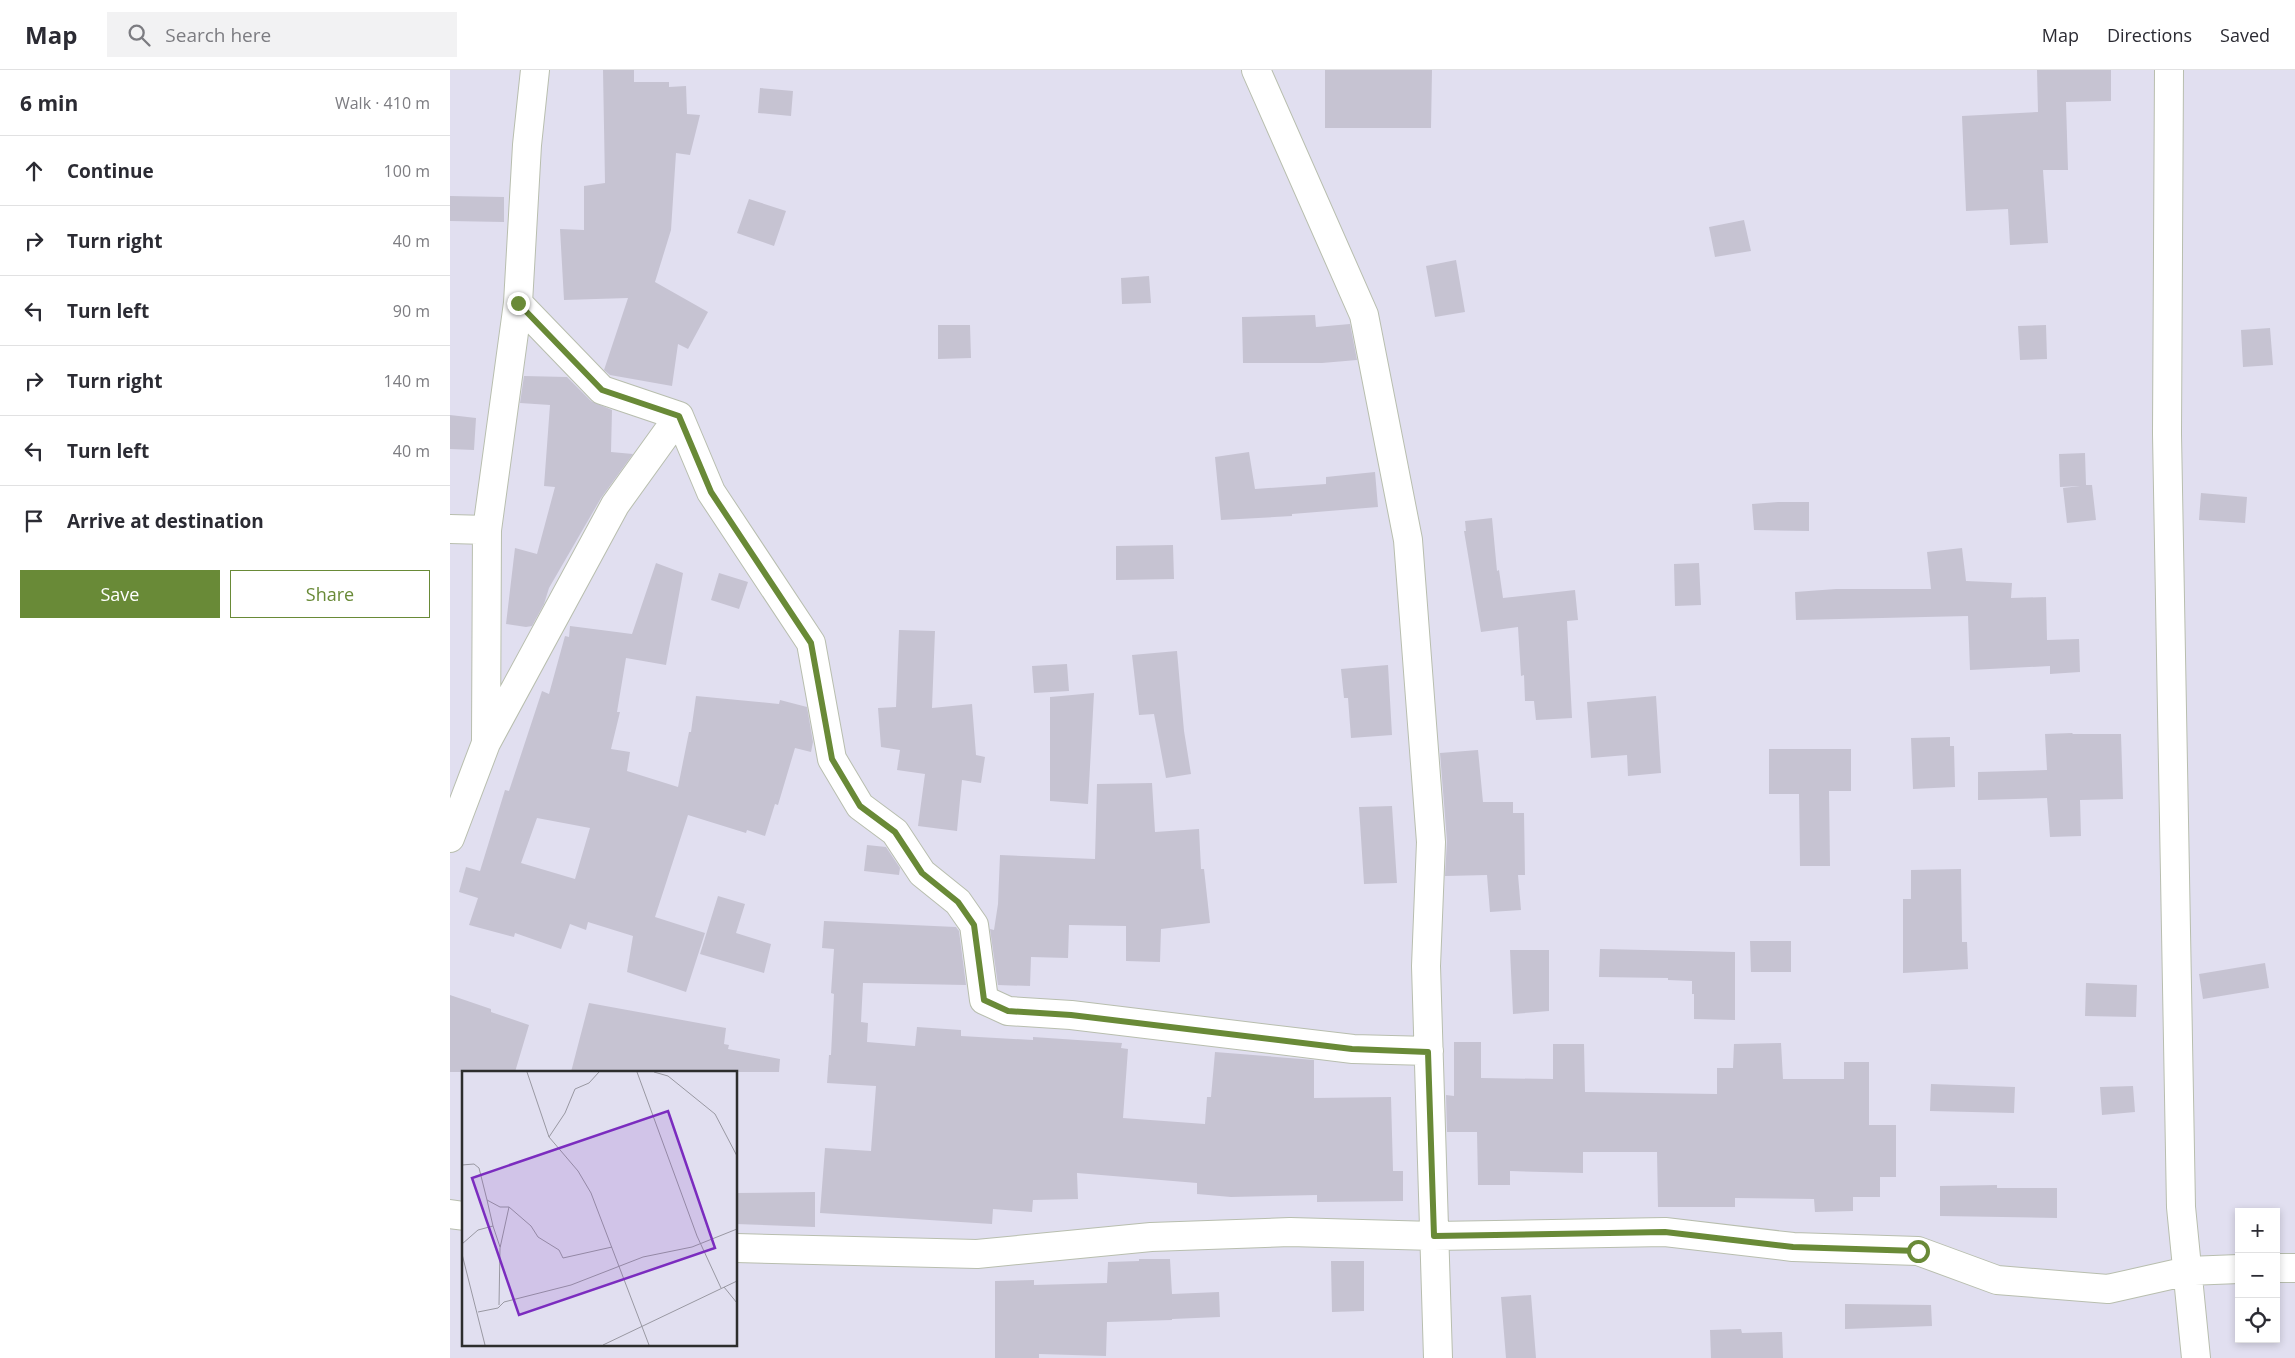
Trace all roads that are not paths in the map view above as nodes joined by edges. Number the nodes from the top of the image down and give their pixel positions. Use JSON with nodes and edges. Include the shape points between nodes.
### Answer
{"nodes":[{"id":1,"x":535,"y":70,"type":"edge"},
{"id":2,"x":1256,"y":70,"type":"edge"},
{"id":3,"x":2168,"y":70,"type":"edge"},
{"id":4,"x":518,"y":303,"type":"junction"},
{"id":5,"x":679,"y":416,"type":"junction"},
{"id":6,"x":450,"y":529,"type":"edge"},
{"id":7,"x":487,"y":530,"type":"junction"},
{"id":8,"x":486,"y":743,"type":"junction"},
{"id":9,"x":450,"y":838,"type":"edge"},
{"id":10,"x":1428,"y":1052,"type":"junction"},
{"id":11,"x":1434,"y":1236,"type":"junction"},
{"id":12,"x":738,"y":1248,"type":"edge"},
{"id":13,"x":2280,"y":1268,"type":"edge"},
{"id":14,"x":2295,"y":1268,"type":"edge"},
{"id":15,"x":2235,"y":1269,"type":"edge"},
{"id":16,"x":2188,"y":1271,"type":"junction"},
{"id":17,"x":1438,"y":1358,"type":"edge"},
{"id":18,"x":2196,"y":1358,"type":"edge"}],
"edges":[{"from":1,"to":4,"type":"street","via":[[527,145]]},
{"from":2,"to":10,"type":"street","via":[[1364,315],[1408,540],[1431,842],[1426,966]]},
{"from":3,"to":16,"type":"street","via":[[2167,434],[2181,1207]]},
{"from":4,"to":5,"type":"street","via":[[602,390]]},
{"from":4,"to":7,"type":"street"},
{"from":5,"to":8,"type":"street","via":[[616,505]]},
{"from":5,"to":10,"type":"street","via":[[711,492],[811,643],[832,759],[860,806],[895,832],[922,873],[958,902],[974,925],[984,1000],[1008,1011],[1071,1015],[1352,1049]]},
{"from":6,"to":7,"type":"street"},
{"from":7,"to":8,"type":"street"},
{"from":8,"to":9,"type":"street"},
{"from":10,"to":11,"type":"street"},
{"from":11,"to":12,"type":"street","via":[[1290,1232],[1151,1237],[978,1254]]},
{"from":11,"to":16,"type":"street","via":[[1665,1232],[1793,1247],[1918,1251],[1997,1280],[2108,1289]]},
{"from":11,"to":17,"type":"street"},
{"from":13,"to":14,"type":"street"},
{"from":15,"to":16,"type":"street"},
{"from":16,"to":18,"type":"street"}]}
